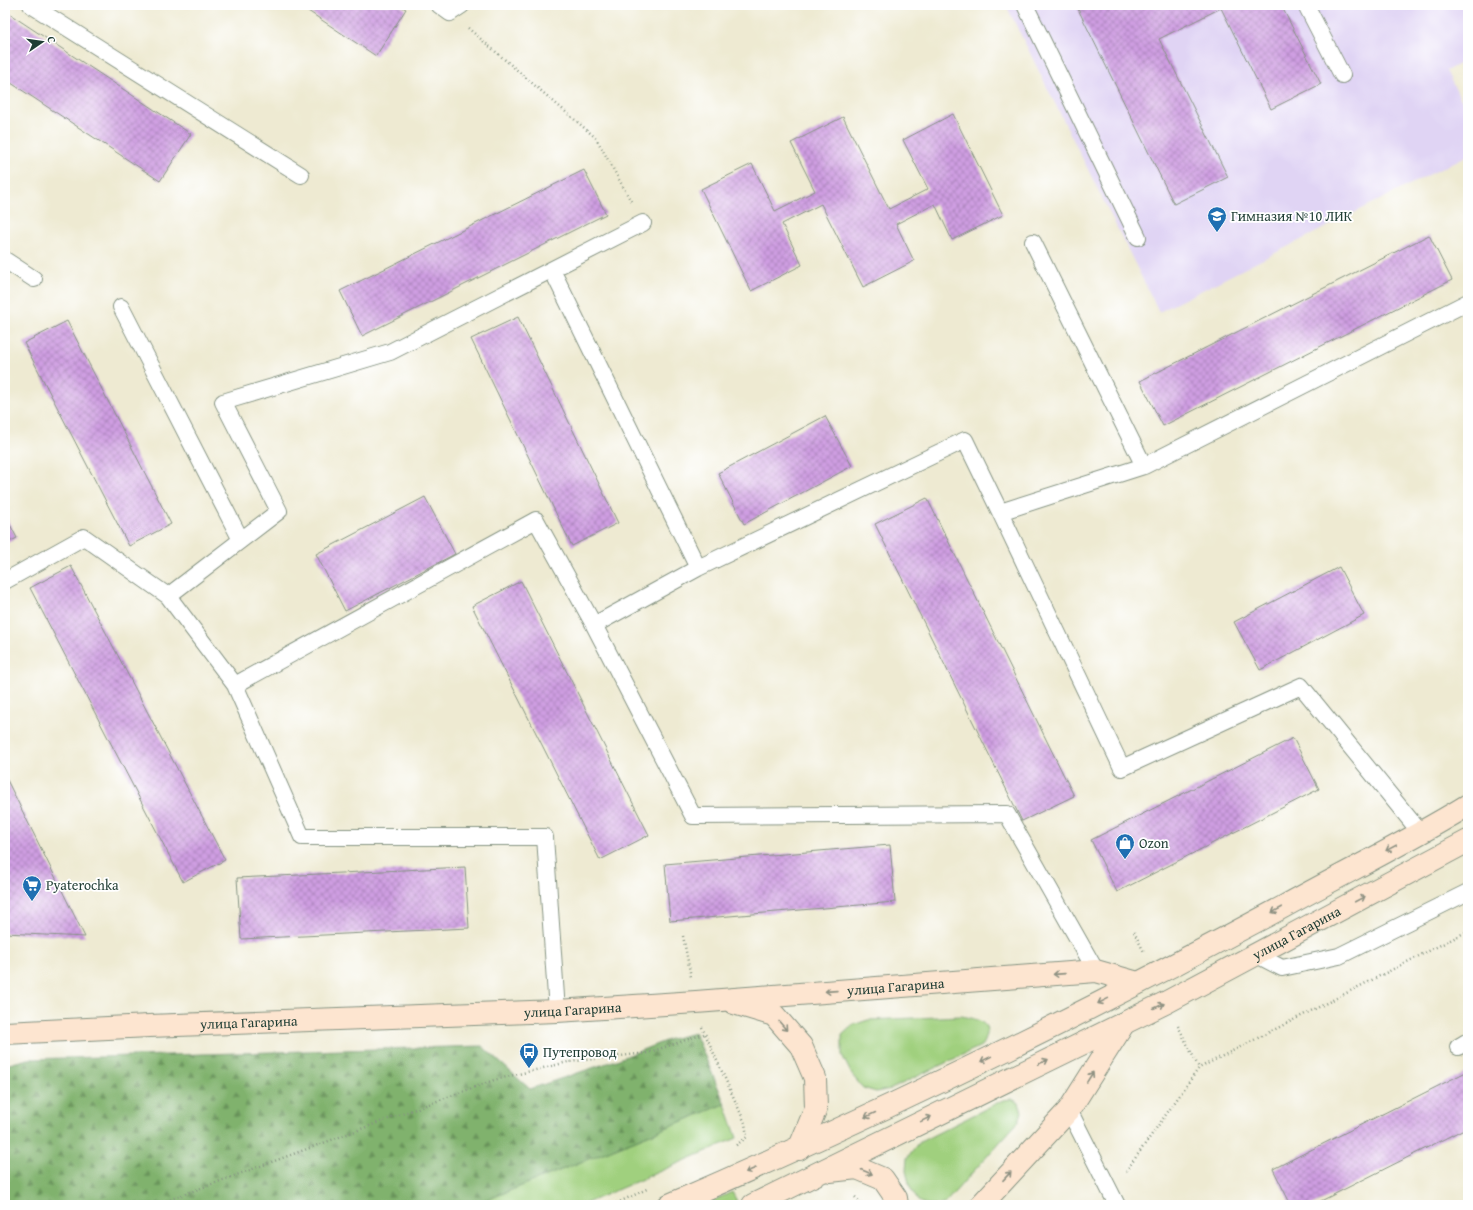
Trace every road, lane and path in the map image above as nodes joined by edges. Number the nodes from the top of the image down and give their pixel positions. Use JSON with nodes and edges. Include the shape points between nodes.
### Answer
{"nodes":[{"id":1,"x":31,"y":5,"type":"edge"},
{"id":2,"x":1025,"y":5,"type":"edge"},
{"id":3,"x":1306,"y":5,"type":"edge"},
{"id":4,"x":450,"y":8,"type":"edge"},
{"id":5,"x":1342,"y":75,"type":"dead end"},
{"id":6,"x":301,"y":175,"type":"dead end"},
{"id":7,"x":643,"y":223,"type":"joint"},
{"id":8,"x":1138,"y":237,"type":"dead end"},
{"id":9,"x":1033,"y":242,"type":"dead end"},
{"id":10,"x":5,"y":260,"type":"edge"},
{"id":11,"x":552,"y":270,"type":"junction"},
{"id":12,"x":34,"y":279,"type":"dead end"},
{"id":13,"x":1468,"y":302,"type":"edge"},
{"id":14,"x":121,"y":307,"type":"dead end"},
{"id":15,"x":1144,"y":466,"type":"junction"},
{"id":16,"x":1000,"y":512,"type":"junction"},
{"id":17,"x":241,"y":540,"type":"junction"},
{"id":18,"x":698,"y":568,"type":"junction"},
{"id":19,"x":5,"y":581,"type":"edge"},
{"id":20,"x":168,"y":596,"type":"junction"},
{"id":21,"x":594,"y":625,"type":"junction"},
{"id":22,"x":235,"y":685,"type":"junction"},
{"id":23,"x":1468,"y":806,"type":"edge"},
{"id":24,"x":1420,"y":832,"type":"junction"},
{"id":25,"x":1468,"y":841,"type":"edge"},
{"id":26,"x":1468,"y":892,"type":"edge"},
{"id":27,"x":1468,"y":931,"type":"edge"},
{"id":28,"x":1257,"y":955,"type":"junction"},
{"id":29,"x":1096,"y":971,"type":"junction"},
{"id":30,"x":1138,"y":983,"type":"junction"},
{"id":31,"x":723,"y":1000,"type":"junction"},
{"id":32,"x":557,"y":1011,"type":"junction"},
{"id":33,"x":1124,"y":1023,"type":"junction"},
{"id":34,"x":5,"y":1033,"type":"edge"},
{"id":35,"x":1069,"y":1110,"type":"junction"},
{"id":36,"x":729,"y":1149,"type":"dead end"},
{"id":37,"x":799,"y":1149,"type":"junction"},
{"id":38,"x":815,"y":1174,"type":"junction"},
{"id":39,"x":654,"y":1185,"type":"dead end"},
{"id":40,"x":1114,"y":1198,"type":"edge"},
{"id":41,"x":155,"y":1205,"type":"edge"},
{"id":42,"x":613,"y":1205,"type":"edge"},
{"id":43,"x":669,"y":1205,"type":"edge"},
{"id":44,"x":753,"y":1205,"type":"edge"},
{"id":45,"x":897,"y":1205,"type":"edge"},
{"id":46,"x":981,"y":1205,"type":"edge"}],
"edges":[{"from":1,"to":6,"type":"lane"},
{"from":2,"to":8,"type":"lane"},
{"from":3,"to":5,"type":"lane"},
{"from":4,"to":7,"type":"path","via":[[596,138]]},
{"from":7,"to":11,"type":"lane"},
{"from":9,"to":15,"type":"lane"},
{"from":10,"to":12,"type":"lane"},
{"from":11,"to":17,"type":"lane","via":[[390,352],[223,402],[279,511]]},
{"from":11,"to":18,"type":"lane"},
{"from":13,"to":15,"type":"lane"},
{"from":14,"to":17,"type":"lane"},
{"from":15,"to":16,"type":"lane"},
{"from":16,"to":18,"type":"lane","via":[[965,440]]},
{"from":16,"to":24,"type":"lane","via":[[1122,768],[1301,686]]},
{"from":17,"to":20,"type":"lane"},
{"from":18,"to":21,"type":"lane"},
{"from":19,"to":20,"type":"lane","via":[[84,537]]},
{"from":20,"to":22,"type":"lane"},
{"from":21,"to":22,"type":"lane","via":[[536,520]]},
{"from":21,"to":29,"type":"lane","via":[[693,816],[1007,814]]},
{"from":22,"to":32,"type":"lane","via":[[302,837],[545,837]]},
{"from":23,"to":24,"type":"main road"},
{"from":24,"to":30,"type":"main road","one_way":true},
{"from":28,"to":25,"type":"main road","name":"улица Гагарина","one_way":true},
{"from":26,"to":28,"type":"lane","via":[[1339,956],[1282,968]]},
{"from":27,"to":40,"type":"path","via":[[1199,1068]]},
{"from":33,"to":28,"type":"main road","name":"улица Гагарина","one_way":true},
{"from":29,"to":30,"type":"main road","name":"улица Гагарина"},
{"from":29,"to":31,"type":"main road","name":"улица Гагарина","one_way":true},
{"from":30,"to":37,"type":"main road","one_way":true},
{"from":31,"to":32,"type":"main road","name":"улица Гагарина"},
{"from":31,"to":37,"type":"main road","one_way":true,"via":[[774,1015],[801,1046],[815,1078],[816,1108]]},
{"from":32,"to":34,"type":"main road","name":"улица Гагарина"},
{"from":35,"to":33,"type":"main road","one_way":true},
{"from":38,"to":33,"type":"main road","name":"улица Гагарина","one_way":true},
{"from":35,"to":40,"type":"lane"},
{"from":46,"to":35,"type":"main road","one_way":true},
{"from":36,"to":41,"type":"path","via":[[747,1137],[745,1123],[704,1034],[647,1053],[568,1062],[494,1080]]},
{"from":37,"to":43,"type":"main road","one_way":true},
{"from":38,"to":44,"type":"main road","name":"улица Гагарина"},
{"from":38,"to":45,"type":"main road","one_way":true,"via":[[857,1168],[882,1179],[896,1198]]},
{"from":39,"to":42,"type":"path"}]}
